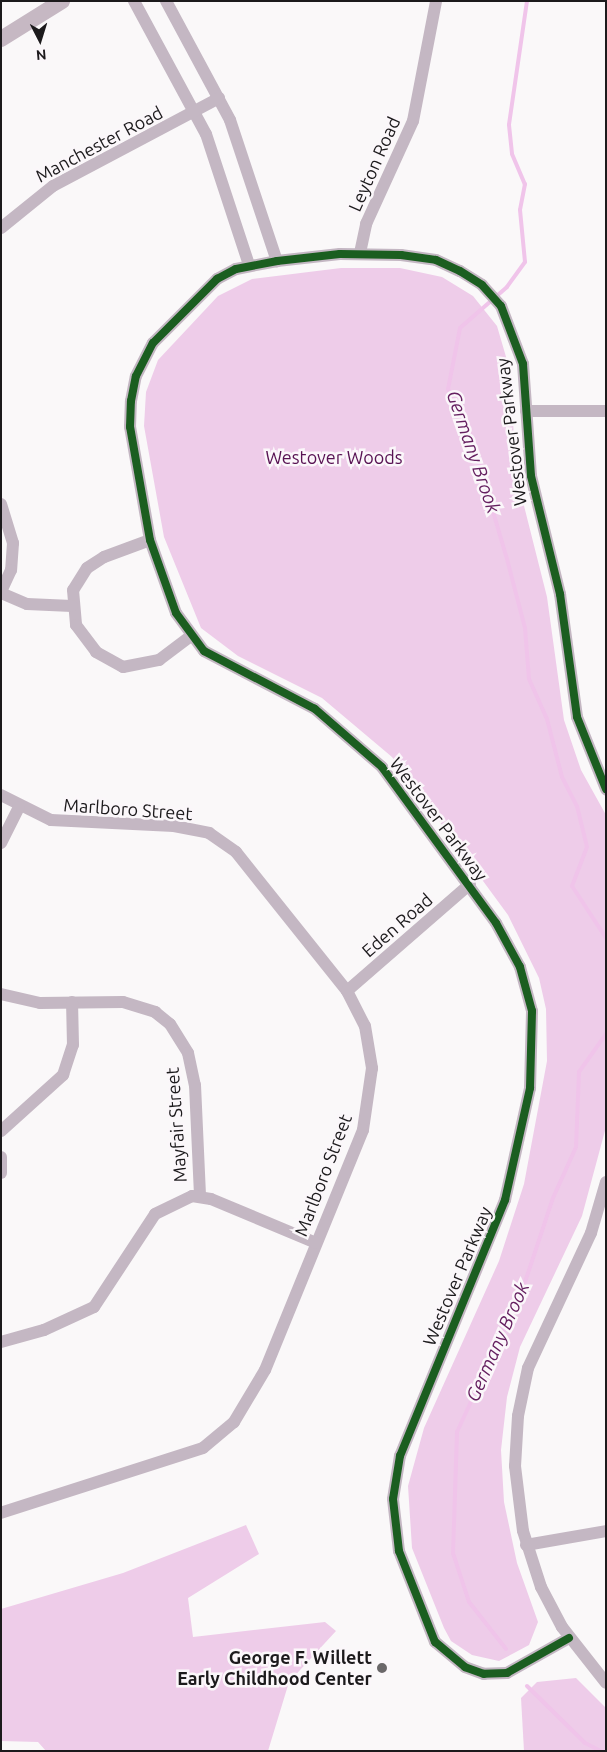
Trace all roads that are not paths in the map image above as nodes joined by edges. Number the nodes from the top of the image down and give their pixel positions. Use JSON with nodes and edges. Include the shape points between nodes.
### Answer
{"nodes":[{"id":1,"x":62,"y":1,"type":"edge"},
{"id":2,"x":134,"y":1,"type":"edge"},
{"id":3,"x":166,"y":1,"type":"edge"},
{"id":4,"x":436,"y":1,"type":"edge"},
{"id":5,"x":1,"y":39,"type":"edge"},
{"id":6,"x":219,"y":98,"type":"junction"},
{"id":7,"x":196,"y":112,"type":"junction"},
{"id":8,"x":1,"y":228,"type":"edge"},
{"id":9,"x":360,"y":253,"type":"junction"},
{"id":10,"x":278,"y":261,"type":"junction"},
{"id":11,"x":249,"y":265,"type":"junction"},
{"id":12,"x":606,"y":411,"type":"edge"},
{"id":13,"x":526,"y":412,"type":"junction"},
{"id":14,"x":1,"y":504,"type":"edge"},
{"id":15,"x":150,"y":540,"type":"junction"},
{"id":16,"x":1,"y":592,"type":"edge"},
{"id":17,"x":72,"y":606,"type":"junction"},
{"id":18,"x":190,"y":637,"type":"junction"},
{"id":19,"x":606,"y":789,"type":"edge"},
{"id":20,"x":1,"y":795,"type":"edge"},
{"id":21,"x":19,"y":807,"type":"junction"},
{"id":22,"x":1,"y":843,"type":"edge"},
{"id":23,"x":470,"y":884,"type":"junction"},
{"id":24,"x":347,"y":991,"type":"junction"},
{"id":25,"x":1,"y":994,"type":"edge"},
{"id":26,"x":72,"y":1002,"type":"junction"},
{"id":27,"x":1,"y":1131,"type":"edge"},
{"id":28,"x":1,"y":1157,"type":"edge"},
{"id":29,"x":1,"y":1173,"type":"edge"},
{"id":30,"x":606,"y":1182,"type":"edge"},
{"id":31,"x":200,"y":1195,"type":"junction"},
{"id":32,"x":316,"y":1242,"type":"junction"},
{"id":33,"x":1,"y":1342,"type":"edge"},
{"id":34,"x":1,"y":1513,"type":"edge"},
{"id":35,"x":606,"y":1530,"type":"edge"},
{"id":36,"x":526,"y":1545,"type":"junction"},
{"id":37,"x":569,"y":1638,"type":"junction"},
{"id":38,"x":606,"y":1682,"type":"edge"}],
"edges":[{"from":1,"to":5,"type":"main road"},
{"from":2,"to":7,"type":"street"},
{"from":3,"to":6,"type":"street"},
{"from":4,"to":9,"type":"street","name":"Leyton Road","via":[[413,121],[366,224]]},
{"from":6,"to":7,"type":"street","name":"Manchester Road"},
{"from":6,"to":10,"type":"street","via":[[265,214]]},
{"from":7,"to":8,"type":"street","name":"Manchester Road","via":[[53,186]]},
{"from":7,"to":11,"type":"street","via":[[225,183]]},
{"from":9,"to":10,"type":"street","name":"Westover Parkway"},
{"from":9,"to":13,"type":"street","name":"Westover Parkway","via":[[436,260],[482,285],[501,306],[523,364]]},
{"from":10,"to":11,"type":"street","name":"Westover Parkway"},
{"from":11,"to":15,"type":"street","name":"Westover Parkway","via":[[217,280],[172,321],[153,343],[136,376],[130,427]]},
{"from":12,"to":13,"type":"street"},
{"from":13,"to":19,"type":"street","name":"Westover Parkway","via":[[535,499],[560,594],[578,717]]},
{"from":14,"to":16,"type":"street","via":[[14,543],[11,570]]},
{"from":15,"to":17,"type":"street","via":[[95,561],[77,582]]},
{"from":15,"to":18,"type":"street","name":"Westover Parkway","via":[[176,613]]},
{"from":16,"to":17,"type":"street","via":[[27,604]]},
{"from":17,"to":18,"type":"street","via":[[88,643],[105,659],[124,667],[159,660]]},
{"from":18,"to":23,"type":"street","name":"Westover Parkway","via":[[231,668],[315,710],[366,751],[417,810]]},
{"from":20,"to":21,"type":"street","name":"Marlboro Street"},
{"from":21,"to":22,"type":"street"},
{"from":21,"to":24,"type":"street","name":"Marlboro Street","via":[[63,823],[174,826],[209,833],[248,864]]},
{"from":23,"to":24,"type":"street","name":"Eden Road"},
{"from":23,"to":37,"type":"street","name":"Westover Parkway","via":[[504,937],[526,983],[534,1027],[532,1074],[511,1180],[493,1238],[400,1456],[393,1499],[395,1534],[431,1635],[455,1662],[484,1674],[507,1673]]},
{"from":24,"to":32,"type":"street","name":"Marlboro Street","via":[[370,1042],[369,1104],[363,1130]]},
{"from":25,"to":26,"type":"street","name":"Mayfair Street","via":[[40,1003]]},
{"from":26,"to":27,"type":"street","via":[[72,1045],[63,1076]]},
{"from":26,"to":31,"type":"street","name":"Mayfair Street","via":[[123,1002],[155,1012],[181,1038],[195,1085]]},
{"from":28,"to":29,"type":"street"},
{"from":30,"to":36,"type":"street","via":[[591,1233],[533,1352],[524,1383],[515,1466]]},
{"from":31,"to":32,"type":"street"},
{"from":31,"to":33,"type":"street","via":[[175,1202],[155,1214],[94,1307],[44,1330]]},
{"from":32,"to":34,"type":"street","name":"Marlboro Street","via":[[266,1370],[222,1436],[203,1448]]},
{"from":35,"to":36,"type":"street"},
{"from":36,"to":37,"type":"street","via":[[541,1587]]},
{"from":37,"to":38,"type":"street"}]}
